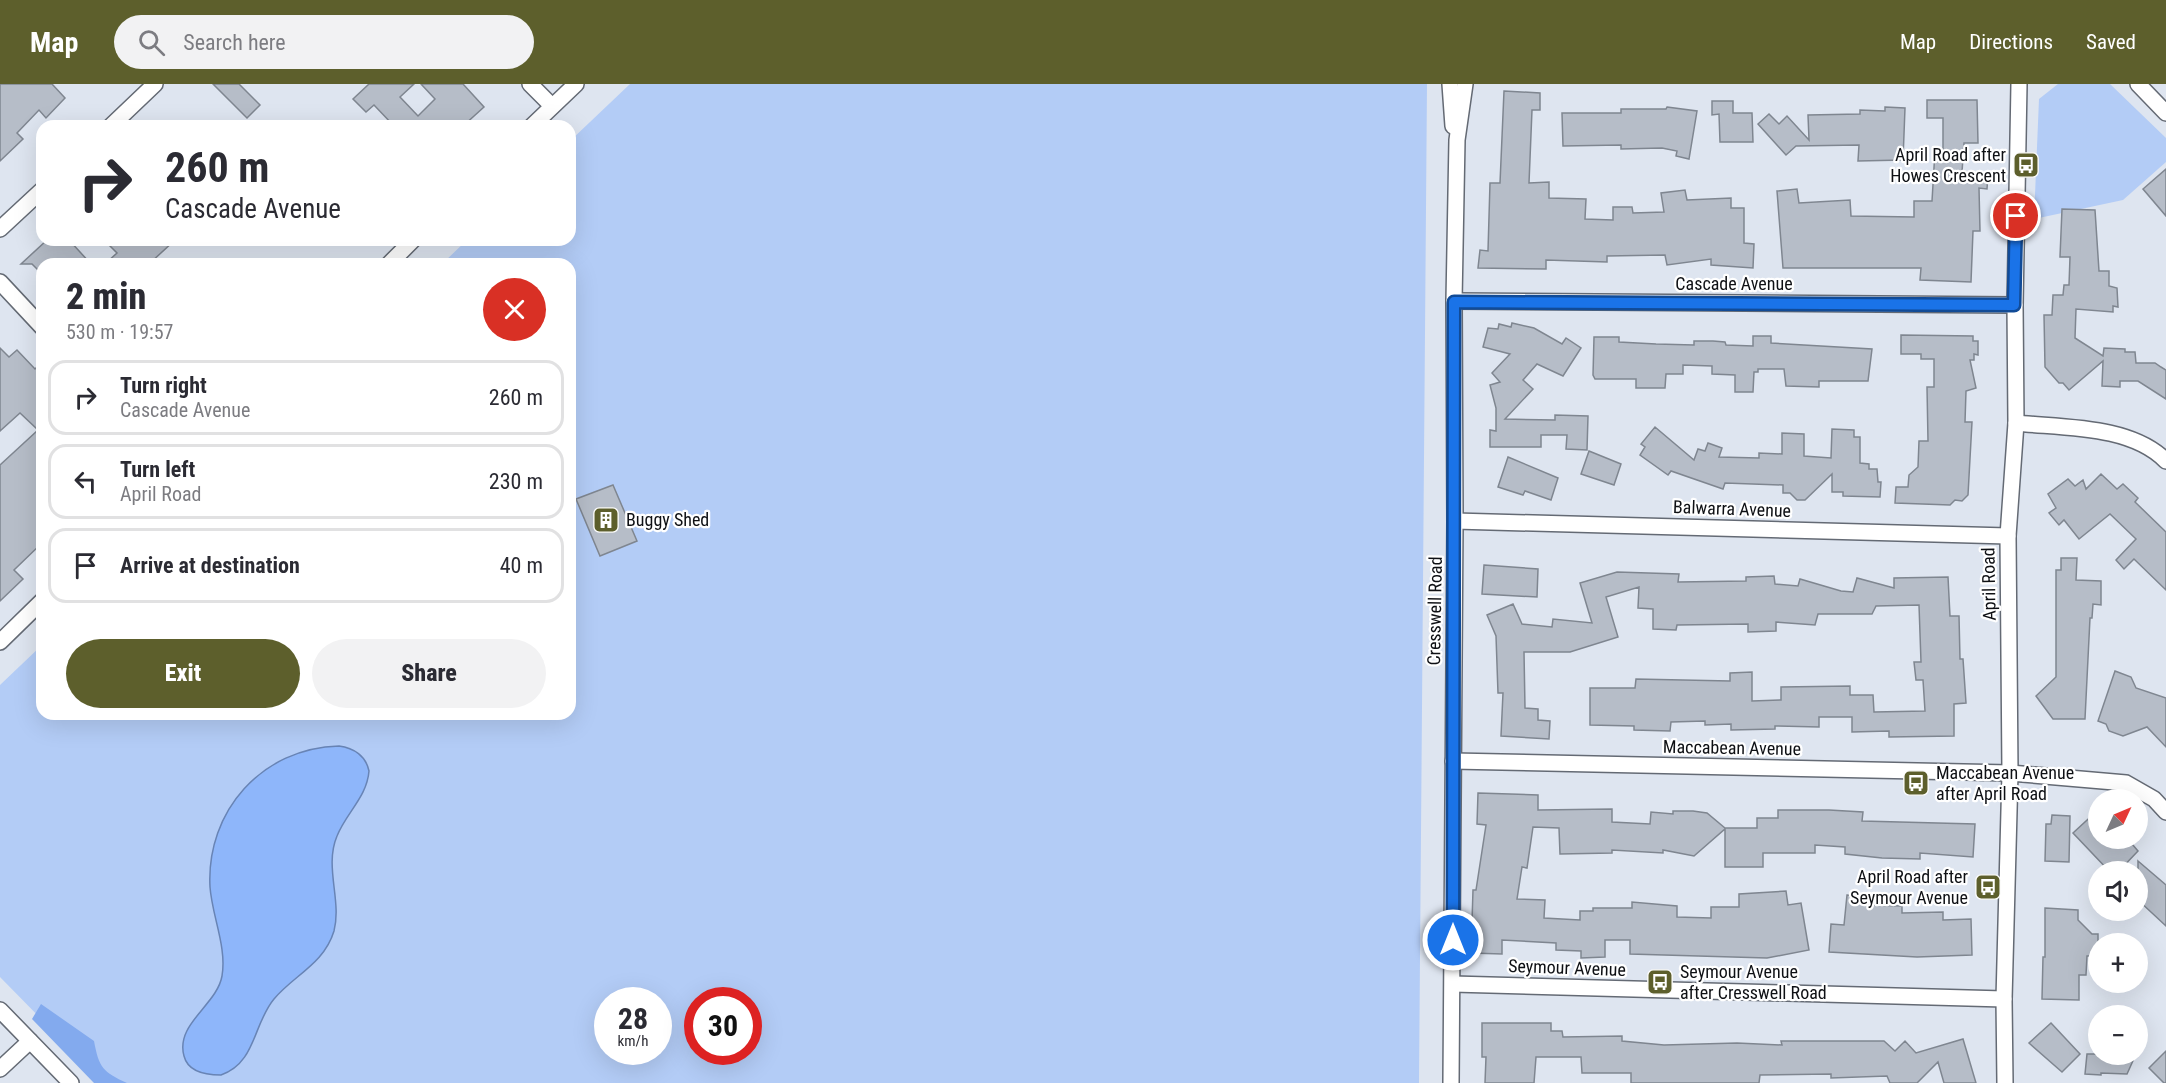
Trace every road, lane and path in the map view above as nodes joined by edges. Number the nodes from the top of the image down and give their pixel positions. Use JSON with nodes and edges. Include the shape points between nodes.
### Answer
{"nodes":[{"id":1,"x":155,"y":84,"type":"edge"},
{"id":2,"x":530,"y":84,"type":"edge"},
{"id":3,"x":576,"y":84,"type":"edge"},
{"id":4,"x":1450,"y":84,"type":"edge"},
{"id":5,"x":1465,"y":84,"type":"edge"},
{"id":6,"x":2019,"y":84,"type":"edge"},
{"id":7,"x":2138,"y":84,"type":"edge"},
{"id":8,"x":552,"y":106,"type":"junction"},
{"id":9,"x":2166,"y":113,"type":"edge"},
{"id":10,"x":117,"y":120,"type":"edge"},
{"id":11,"x":538,"y":120,"type":"edge"},
{"id":12,"x":1456,"y":140,"type":"junction"},
{"id":13,"x":36,"y":196,"type":"edge"},
{"id":14,"x":0,"y":229,"type":"edge"},
{"id":15,"x":407,"y":246,"type":"edge"},
{"id":16,"x":394,"y":258,"type":"edge"},
{"id":17,"x":0,"y":282,"type":"edge"},
{"id":18,"x":1454,"y":302,"type":"junction"},
{"id":19,"x":2014,"y":305,"type":"junction"},
{"id":20,"x":36,"y":321,"type":"edge"},
{"id":21,"x":2016,"y":423,"type":"junction"},
{"id":22,"x":2166,"y":461,"type":"edge"},
{"id":23,"x":1455,"y":521,"type":"junction"},
{"id":24,"x":2008,"y":536,"type":"junction"},
{"id":25,"x":36,"y":607,"type":"edge"},
{"id":26,"x":0,"y":642,"type":"edge"},
{"id":27,"x":1453,"y":762,"type":"junction"},
{"id":28,"x":2010,"y":773,"type":"junction"},
{"id":29,"x":2166,"y":812,"type":"edge"},
{"id":30,"x":1453,"y":984,"type":"junction"},
{"id":31,"x":2004,"y":999,"type":"junction"},
{"id":32,"x":0,"y":1010,"type":"edge"},
{"id":33,"x":30,"y":1041,"type":"junction"},
{"id":34,"x":0,"y":1069,"type":"edge"},
{"id":35,"x":70,"y":1083,"type":"edge"},
{"id":36,"x":1451,"y":1083,"type":"edge"},
{"id":37,"x":2005,"y":1083,"type":"edge"}],
"edges":[{"from":1,"to":10,"type":"street"},
{"from":2,"to":8,"type":"street"},
{"from":3,"to":8,"type":"street"},
{"from":4,"to":12,"type":"street","name":"Cresswell Road"},
{"from":5,"to":12,"type":"street","name":"Cresswell Road"},
{"from":6,"to":19,"type":"street","name":"April Road"},
{"from":7,"to":9,"type":"street"},
{"from":8,"to":11,"type":"street"},
{"from":12,"to":18,"type":"street","name":"Cresswell Road"},
{"from":13,"to":14,"type":"street"},
{"from":15,"to":16,"type":"street"},
{"from":17,"to":20,"type":"street"},
{"from":18,"to":19,"type":"street","name":"Cascade Avenue"},
{"from":18,"to":23,"type":"street","name":"Cresswell Road"},
{"from":19,"to":21,"type":"street","name":"April Road"},
{"from":21,"to":22,"type":"street","via":[[2123,435],[2156,450]]},
{"from":21,"to":24,"type":"street","name":"April Road"},
{"from":23,"to":24,"type":"street","name":"Balwarra Avenue"},
{"from":23,"to":27,"type":"street","name":"Cresswell Road"},
{"from":24,"to":28,"type":"street","name":"April Road"},
{"from":25,"to":26,"type":"street"},
{"from":27,"to":28,"type":"street","name":"Maccabean Avenue"},
{"from":27,"to":30,"type":"street","name":"Cresswell Road"},
{"from":28,"to":29,"type":"street","name":"Maccabean Avenue","via":[[2126,783],[2154,799]]},
{"from":28,"to":31,"type":"street","name":"April Road"},
{"from":30,"to":31,"type":"street","name":"Seymour Avenue"},
{"from":30,"to":36,"type":"street","name":"Cresswell Road"},
{"from":31,"to":37,"type":"street","name":"April Road"},
{"from":32,"to":33,"type":"street"},
{"from":33,"to":34,"type":"street"},
{"from":33,"to":35,"type":"street"}]}
